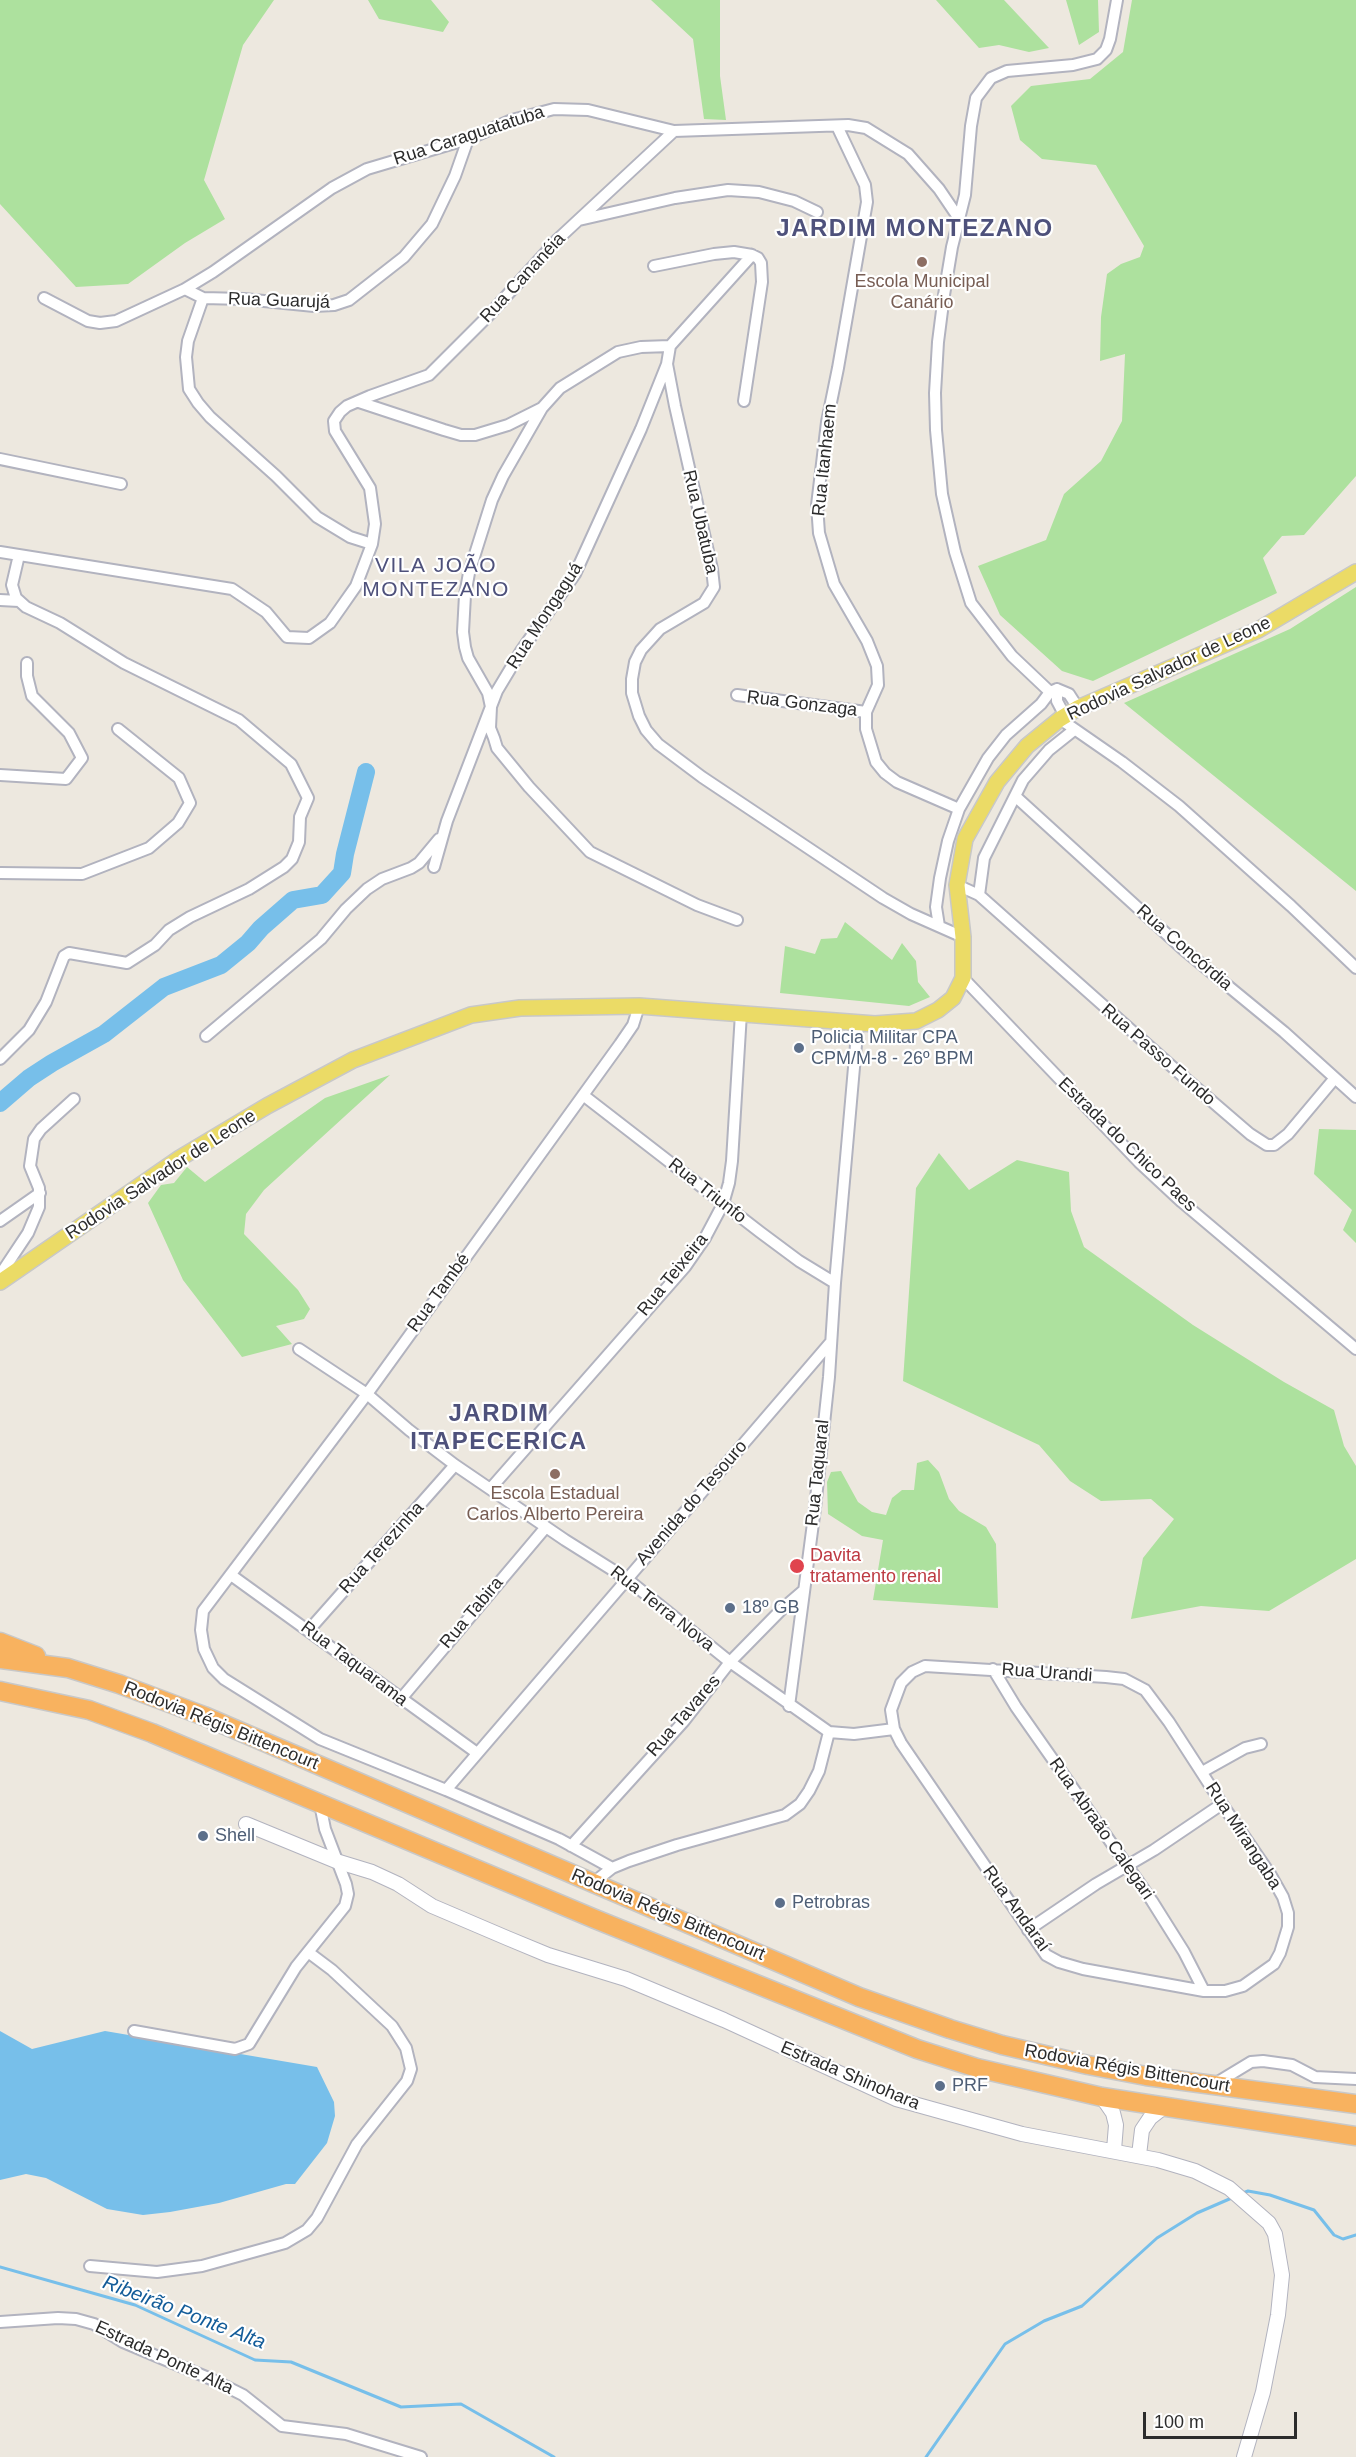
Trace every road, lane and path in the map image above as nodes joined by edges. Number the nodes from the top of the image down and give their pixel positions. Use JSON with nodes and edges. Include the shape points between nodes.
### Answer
{"nodes":[{"id":1,"x":1117,"y":0,"type":"edge"},
{"id":2,"x":837,"y":126,"type":"junction"},
{"id":3,"x":674,"y":130,"type":"junction"},
{"id":4,"x":468,"y":139,"type":"junction"},
{"id":5,"x":817,"y":212,"type":"dead end"},
{"id":6,"x":579,"y":220,"type":"junction"},
{"id":7,"x":960,"y":220,"type":"junction"},
{"id":8,"x":752,"y":255,"type":"junction"},
{"id":9,"x":654,"y":266,"type":"dead end"},
{"id":10,"x":185,"y":289,"type":"junction"},
{"id":11,"x":44,"y":298,"type":"dead end"},
{"id":12,"x":202,"y":298,"type":"junction"},
{"id":13,"x":670,"y":346,"type":"junction"},
{"id":14,"x":667,"y":364,"type":"junction"},
{"id":15,"x":744,"y":400,"type":"dead end"},
{"id":16,"x":359,"y":402,"type":"junction"},
{"id":17,"x":542,"y":408,"type":"junction"},
{"id":18,"x":0,"y":459,"type":"edge"},
{"id":19,"x":121,"y":484,"type":"dead end"},
{"id":20,"x":372,"y":544,"type":"junction"},
{"id":21,"x":0,"y":552,"type":"edge"},
{"id":22,"x":19,"y":555,"type":"junction"},
{"id":23,"x":1356,"y":572,"type":"edge"},
{"id":24,"x":0,"y":600,"type":"edge"},
{"id":25,"x":19,"y":601,"type":"junction"},
{"id":26,"x":27,"y":663,"type":"dead end"},
{"id":27,"x":1054,"y":691,"type":"junction"},
{"id":28,"x":737,"y":695,"type":"dead end"},
{"id":29,"x":491,"y":707,"type":"junction"},
{"id":30,"x":866,"y":712,"type":"junction"},
{"id":31,"x":1067,"y":714,"type":"junction"},
{"id":32,"x":118,"y":729,"type":"dead end"},
{"id":33,"x":1074,"y":730,"type":"junction"},
{"id":34,"x":0,"y":775,"type":"edge"},
{"id":35,"x":1015,"y":796,"type":"junction"},
{"id":36,"x":959,"y":809,"type":"junction"},
{"id":37,"x":442,"y":837,"type":"junction"},
{"id":38,"x":434,"y":867,"type":"dead end"},
{"id":39,"x":0,"y":873,"type":"edge"},
{"id":40,"x":957,"y":885,"type":"junction"},
{"id":41,"x":979,"y":895,"type":"junction"},
{"id":42,"x":737,"y":920,"type":"dead end"},
{"id":43,"x":939,"y":926,"type":"junction"},
{"id":44,"x":963,"y":937,"type":"junction"},
{"id":45,"x":1356,"y":968,"type":"edge"},
{"id":46,"x":963,"y":978,"type":"junction"},
{"id":47,"x":639,"y":1006,"type":"junction"},
{"id":48,"x":741,"y":1013,"type":"junction"},
{"id":49,"x":858,"y":1022,"type":"junction"},
{"id":50,"x":206,"y":1036,"type":"dead end"},
{"id":51,"x":0,"y":1059,"type":"edge"},
{"id":52,"x":1335,"y":1078,"type":"junction"},
{"id":53,"x":583,"y":1095,"type":"junction"},
{"id":54,"x":1356,"y":1097,"type":"edge"},
{"id":55,"x":74,"y":1099,"type":"dead end"},
{"id":56,"x":40,"y":1193,"type":"junction"},
{"id":57,"x":723,"y":1204,"type":"junction"},
{"id":58,"x":0,"y":1221,"type":"edge"},
{"id":59,"x":0,"y":1275,"type":"edge"},
{"id":60,"x":0,"y":1282,"type":"edge"},
{"id":61,"x":835,"y":1283,"type":"junction"},
{"id":62,"x":830,"y":1343,"type":"junction"},
{"id":63,"x":299,"y":1349,"type":"dead end"},
{"id":64,"x":1356,"y":1349,"type":"edge"},
{"id":65,"x":367,"y":1394,"type":"junction"},
{"id":66,"x":455,"y":1465,"type":"junction"},
{"id":67,"x":491,"y":1488,"type":"junction"},
{"id":68,"x":546,"y":1527,"type":"junction"},
{"id":69,"x":231,"y":1575,"type":"junction"},
{"id":70,"x":627,"y":1579,"type":"junction"},
{"id":71,"x":802,"y":1591,"type":"junction"},
{"id":72,"x":309,"y":1630,"type":"junction"},
{"id":73,"x":0,"y":1642,"type":"edge"},
{"id":74,"x":0,"y":1659,"type":"edge"},
{"id":75,"x":730,"y":1662,"type":"junction"},
{"id":76,"x":68,"y":1668,"type":"junction"},
{"id":77,"x":993,"y":1669,"type":"junction"},
{"id":78,"x":0,"y":1691,"type":"edge"},
{"id":79,"x":400,"y":1700,"type":"junction"},
{"id":80,"x":789,"y":1706,"type":"junction"},
{"id":81,"x":894,"y":1729,"type":"junction"},
{"id":82,"x":829,"y":1732,"type":"junction"},
{"id":83,"x":1261,"y":1744,"type":"dead end"},
{"id":84,"x":477,"y":1753,"type":"junction"},
{"id":85,"x":1202,"y":1773,"type":"junction"},
{"id":86,"x":446,"y":1790,"type":"junction"},
{"id":87,"x":320,"y":1804,"type":"junction"},
{"id":88,"x":1222,"y":1804,"type":"junction"},
{"id":89,"x":246,"y":1824,"type":"dead end"},
{"id":90,"x":571,"y":1846,"type":"junction"},
{"id":91,"x":336,"y":1861,"type":"junction"},
{"id":92,"x":1126,"y":1865,"type":"junction"},
{"id":93,"x":612,"y":1868,"type":"junction"},
{"id":94,"x":593,"y":1883,"type":"junction"},
{"id":95,"x":1028,"y":1930,"type":"junction"},
{"id":96,"x":308,"y":1953,"type":"junction"},
{"id":97,"x":1204,"y":1991,"type":"junction"},
{"id":98,"x":134,"y":2031,"type":"dead end"},
{"id":99,"x":1356,"y":2079,"type":"edge"},
{"id":100,"x":1212,"y":2085,"type":"junction"},
{"id":101,"x":1102,"y":2097,"type":"junction"},
{"id":102,"x":1356,"y":2104,"type":"edge"},
{"id":103,"x":1164,"y":2107,"type":"junction"},
{"id":104,"x":1356,"y":2136,"type":"edge"},
{"id":105,"x":1114,"y":2150,"type":"junction"},
{"id":106,"x":1139,"y":2155,"type":"junction"},
{"id":107,"x":90,"y":2266,"type":"dead end"},
{"id":108,"x":0,"y":2322,"type":"edge"},
{"id":109,"x":421,"y":2457,"type":"edge"},
{"id":110,"x":1244,"y":2457,"type":"edge"}],
"edges":[{"from":1,"to":7,"type":"street","via":[[1106,50],[1097,59],[1073,65],[1007,70],[984,85],[976,98],[971,126]]},
{"from":2,"to":3,"type":"street","name":"Rua Caraguatatuba"},
{"from":2,"to":7,"type":"street","name":"Rua Caraguatatuba","via":[[866,128],[908,154]]},
{"from":2,"to":30,"type":"street","name":"Rua Itanhaem","via":[[866,185],[867,202],[827,422],[817,518],[834,584],[867,640],[877,666],[878,685]]},
{"from":3,"to":4,"type":"street","name":"Rua Caraguatatuba","via":[[588,110],[554,109],[512,120]]},
{"from":3,"to":6,"type":"street","name":"Rua Cananéia"},
{"from":4,"to":10,"type":"street","name":"Rua Caraguatatuba","via":[[391,161],[345,180]]},
{"from":4,"to":12,"type":"street","name":"Rua Guarujá","via":[[432,224],[404,257],[349,300],[314,306]]},
{"from":5,"to":6,"type":"street","via":[[759,192],[728,190]]},
{"from":6,"to":16,"type":"street","name":"Rua Cananéia","via":[[429,375]]},
{"from":7,"to":27,"type":"street","via":[[952,248],[937,362],[936,430],[942,494],[972,603],[1012,656]]},
{"from":8,"to":9,"type":"street","via":[[714,254]]},
{"from":8,"to":13,"type":"street"},
{"from":8,"to":15,"type":"street","via":[[761,263],[762,282]]},
{"from":10,"to":11,"type":"street","name":"Rua Caraguatatuba","via":[[116,321],[100,323],[75,316]]},
{"from":10,"to":12,"type":"street","name":"Rua Guarujá"},
{"from":12,"to":20,"type":"street","via":[[186,357],[189,389],[198,403],[317,517],[350,537]]},
{"from":13,"to":14,"type":"street","name":"Rua Ubatuba"},
{"from":13,"to":17,"type":"street","via":[[641,347],[612,355],[560,388]]},
{"from":14,"to":29,"type":"street","name":"Rua Mongaguá","via":[[575,574],[515,660]]},
{"from":14,"to":43,"type":"street","name":"Rua Ubatuba","via":[[714,587],[704,603],[660,629],[641,650],[632,679],[639,717],[658,744],[687,767],[883,898]]},
{"from":16,"to":17,"type":"street","via":[[444,430],[475,435],[508,426]]},
{"from":16,"to":20,"type":"street","name":"Rua Cananéia","via":[[340,412],[333,427],[370,488],[375,524]]},
{"from":17,"to":29,"type":"street","via":[[492,500],[465,596],[465,647]]},
{"from":18,"to":19,"type":"street"},
{"from":20,"to":22,"type":"street","via":[[356,586],[330,623],[309,638],[287,637],[266,612],[232,589]]},
{"from":21,"to":22,"type":"street"},
{"from":22,"to":25,"type":"street","via":[[12,585]]},
{"from":23,"to":31,"type":"main road","name":"Rodovia Salvador de Leone","via":[[1258,630]]},
{"from":24,"to":25,"type":"street"},
{"from":25,"to":51,"type":"street","via":[[123,663],[239,720],[291,764],[308,798],[300,818],[299,842],[285,867],[190,917],[127,963],[69,953],[64,956],[46,1002],[29,1030]]},
{"from":26,"to":34,"type":"street","via":[[32,696],[69,733],[82,758],[66,779]]},
{"from":27,"to":31,"type":"street","via":[[1069,694]]},
{"from":27,"to":36,"type":"street","via":[[1006,735]]},
{"from":28,"to":30,"type":"street","name":"Rua Gonzaga"},
{"from":29,"to":37,"type":"street","name":"Rua Mongaguá"},
{"from":29,"to":42,"type":"street","via":[[490,728],[498,748],[590,852]]},
{"from":30,"to":36,"type":"street","name":"Rua Itanhaem","via":[[870,749],[885,773]]},
{"from":31,"to":33,"type":"street"},
{"from":31,"to":40,"type":"main road","name":"Rodovia Salvador de Leone","via":[[1027,746],[997,782],[965,838]]},
{"from":32,"to":39,"type":"street","via":[[178,778],[190,803],[178,823],[150,848],[82,874]]},
{"from":33,"to":35,"type":"street","via":[[1034,765]]},
{"from":33,"to":45,"type":"street","via":[[1179,806]]},
{"from":35,"to":41,"type":"street","via":[[984,858]]},
{"from":35,"to":52,"type":"street","name":"Rua Concórdia","via":[[1183,949]]},
{"from":36,"to":43,"type":"street","via":[[940,878],[936,907]]},
{"from":37,"to":38,"type":"street","name":"Rua Mongaguá"},
{"from":37,"to":50,"type":"street","name":"Rua Mongaguá","via":[[411,868],[367,888],[310,949]]},
{"from":40,"to":41,"type":"street","name":"Rua Passo Fundo"},
{"from":40,"to":44,"type":"main road","name":"Rodovia Salvador de Leone"},
{"from":41,"to":52,"type":"street","name":"Rua Passo Fundo","via":[[1193,1086],[1267,1145],[1274,1145],[1288,1134]]},
{"from":43,"to":44,"type":"street","name":"Rua Ubatuba"},
{"from":44,"to":46,"type":"main road","name":"Rodovia Salvador de Leone"},
{"from":46,"to":49,"type":"main road","name":"Rodovia Salvador de Leone","via":[[953,998],[916,1020]]},
{"from":46,"to":64,"type":"street","name":"Estrada do Chico Paes","via":[[1139,1162]]},
{"from":47,"to":48,"type":"main road","name":"Rodovia Salvador de Leone"},
{"from":47,"to":53,"type":"street","name":"Rua També","via":[[633,1025]]},
{"from":47,"to":60,"type":"main road","name":"Rodovia Salvador de Leone","via":[[502,1009],[471,1015],[353,1060],[199,1146]]},
{"from":48,"to":49,"type":"main road","name":"Rodovia Salvador de Leone"},
{"from":48,"to":57,"type":"street","name":"Rua Teixeira","via":[[732,1161]]},
{"from":49,"to":61,"type":"street","name":"Rua Taquaral"},
{"from":52,"to":54,"type":"street","name":"Rua Concórdia"},
{"from":53,"to":57,"type":"street","name":"Rua Triunfo"},
{"from":53,"to":65,"type":"street","name":"Rua També"},
{"from":55,"to":56,"type":"street","via":[[33,1139],[30,1166]]},
{"from":56,"to":58,"type":"street"},
{"from":56,"to":59,"type":"street","via":[[33,1224]]},
{"from":57,"to":61,"type":"street","name":"Rua Triunfo"},
{"from":57,"to":67,"type":"street","name":"Rua Teixeira","via":[[685,1267]]},
{"from":61,"to":62,"type":"street","name":"Rua Taquaral"},
{"from":62,"to":70,"type":"street","name":"Avenida do Tesouro"},
{"from":62,"to":71,"type":"street","name":"Rua Taquaral","via":[[815,1508]]},
{"from":63,"to":65,"type":"street","name":"Rua Terra Nova"},
{"from":65,"to":66,"type":"street","name":"Rua Terra Nova"},
{"from":65,"to":69,"type":"street","name":"Rua També"},
{"from":66,"to":67,"type":"street","name":"Rua Terra Nova"},
{"from":66,"to":72,"type":"street","name":"Rua Terezinha"},
{"from":67,"to":68,"type":"street","name":"Rua Terra Nova"},
{"from":68,"to":70,"type":"street","name":"Rua Terra Nova"},
{"from":68,"to":79,"type":"street","name":"Rua Tabira"},
{"from":69,"to":72,"type":"street","name":"Rua Taquarama"},
{"from":69,"to":86,"type":"street","name":"Rua També","via":[[203,1611],[201,1639],[218,1674],[330,1744]]},
{"from":70,"to":75,"type":"street","name":"Rua Terra Nova"},
{"from":70,"to":84,"type":"street","name":"Avenida do Tesouro"},
{"from":71,"to":75,"type":"street","name":"Rua Tavares"},
{"from":71,"to":80,"type":"street","name":"Rua Taquaral"},
{"from":72,"to":79,"type":"street","name":"Rua Taquarama"},
{"from":73,"to":76,"type":"highway"},
{"from":74,"to":76,"type":"highway","name":"Rodovia Régis Bittencourt"},
{"from":75,"to":80,"type":"street","name":"Rua Terra Nova"},
{"from":75,"to":90,"type":"street","name":"Rua Tavares","via":[[684,1721]]},
{"from":76,"to":94,"type":"highway","name":"Rodovia Régis Bittencourt","via":[[204,1716]]},
{"from":77,"to":81,"type":"street","name":"Rua Urandi","via":[[925,1666],[912,1672],[895,1696],[891,1710]]},
{"from":77,"to":85,"type":"street","name":"Rua Urandi","via":[[1106,1677],[1136,1684],[1156,1703]]},
{"from":77,"to":92,"type":"street","name":"Rua Abraão Calegari"},
{"from":78,"to":87,"type":"highway","name":"Rodovia Régis Bittencourt","via":[[89,1710]]},
{"from":79,"to":84,"type":"street","name":"Rua Taquarama"},
{"from":80,"to":82,"type":"street"},
{"from":81,"to":82,"type":"street","via":[[854,1734]]},
{"from":81,"to":95,"type":"street","name":"Rua Andaraí"},
{"from":82,"to":93,"type":"street","via":[[819,1771],[809,1791],[800,1804],[784,1815]]},
{"from":83,"to":85,"type":"street","via":[[1245,1748]]},
{"from":84,"to":86,"type":"street","name":"Avenida do Tesouro"},
{"from":85,"to":88,"type":"street","name":"Rua Mirangaba"},
{"from":86,"to":90,"type":"street","name":"Rua També"},
{"from":87,"to":91,"type":"street"},
{"from":87,"to":101,"type":"highway","name":"Rodovia Régis Bittencourt","via":[[917,2049],[977,2068]]},
{"from":88,"to":92,"type":"street"},
{"from":88,"to":97,"type":"street","name":"Rua Mirangaba","via":[[1283,1897],[1288,1927],[1274,1964],[1258,1977],[1226,1991]]},
{"from":89,"to":91,"type":"street","name":"Estrada Shinohara"},
{"from":90,"to":93,"type":"street","name":"Rua També"},
{"from":91,"to":96,"type":"street","via":[[348,1894],[345,1906]]},
{"from":91,"to":105,"type":"street","name":"Estrada Shinohara","via":[[372,1872],[432,1906],[548,1955],[626,1979],[715,2016],[896,2099],[1022,2134]]},
{"from":92,"to":95,"type":"street"},
{"from":92,"to":97,"type":"street","name":"Rua Abraão Calegari"},
{"from":93,"to":94,"type":"street"},
{"from":94,"to":100,"type":"highway","name":"Rodovia Régis Bittencourt","via":[[859,1997],[950,2029],[1051,2058]]},
{"from":95,"to":97,"type":"street","name":"Rua Andaraí","via":[[1046,1955],[1070,1966]]},
{"from":96,"to":98,"type":"street","via":[[243,2048]]},
{"from":96,"to":107,"type":"street","via":[[392,2026],[406,2048],[411,2069],[407,2081],[357,2144],[317,2218],[307,2230],[285,2243],[202,2266],[157,2272]]},
{"from":99,"to":100,"type":"street","via":[[1315,2077],[1293,2066],[1263,2061],[1251,2062]]},
{"from":100,"to":102,"type":"highway","name":"Rodovia Régis Bittencourt"},
{"from":101,"to":103,"type":"highway","name":"Rodovia Régis Bittencourt"},
{"from":101,"to":105,"type":"street","via":[[1116,2125]]},
{"from":103,"to":104,"type":"highway","name":"Rodovia Régis Bittencourt"},
{"from":103,"to":106,"type":"street","via":[[1142,2130]]},
{"from":105,"to":106,"type":"street","name":"Estrada Shinohara"},
{"from":106,"to":110,"type":"street","name":"Estrada Shinohara","via":[[1220,2182],[1269,2223],[1275,2234],[1282,2276],[1278,2315]]},
{"from":108,"to":109,"type":"street","name":"Estrada Ponte Alta","via":[[58,2318],[94,2324],[123,2342],[218,2381],[282,2426],[346,2434]]}]}
